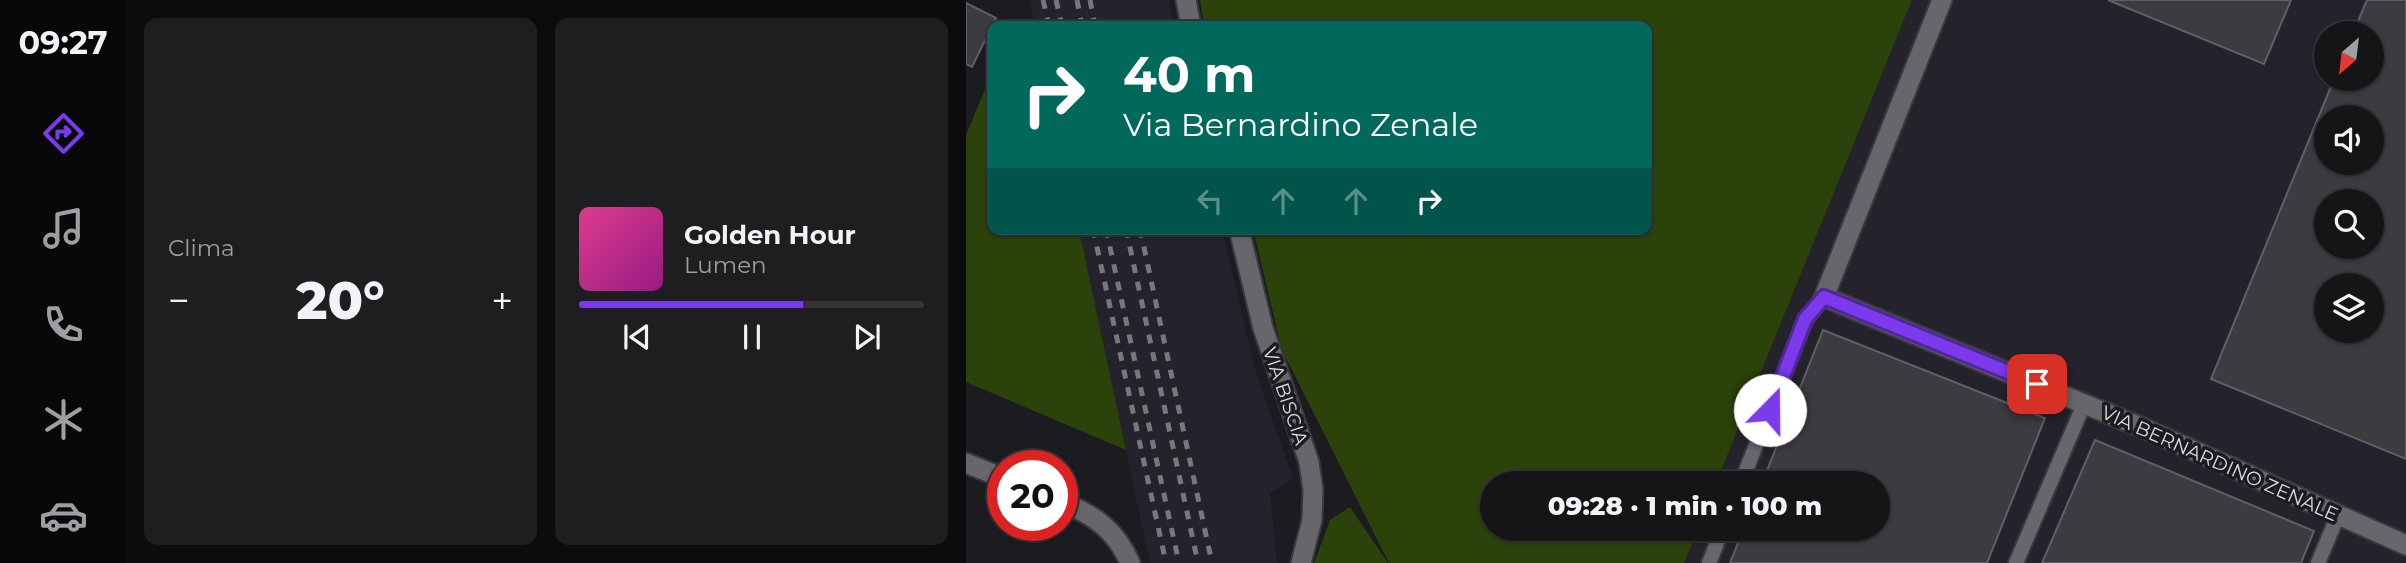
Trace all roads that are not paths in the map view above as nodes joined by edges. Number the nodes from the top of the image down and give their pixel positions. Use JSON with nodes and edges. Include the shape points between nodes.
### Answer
{"nodes":[{"id":1,"x":1186,"y":0,"type":"edge"},
{"id":2,"x":1942,"y":0,"type":"edge"},
{"id":3,"x":1190,"y":21,"type":"edge"},
{"id":4,"x":1241,"y":235,"type":"edge"},
{"id":5,"x":1824,"y":297,"type":"junction"},
{"id":6,"x":2084,"y":404,"type":"junction"},
{"id":7,"x":966,"y":463,"type":"edge"},
{"id":8,"x":1746,"y":471,"type":"edge"},
{"id":9,"x":987,"y":472,"type":"edge"},
{"id":10,"x":1078,"y":509,"type":"edge"},
{"id":11,"x":2338,"y":515,"type":"junction"},
{"id":12,"x":1718,"y":541,"type":"edge"},
{"id":13,"x":2406,"y":545,"type":"edge"},
{"id":14,"x":1130,"y":563,"type":"edge"},
{"id":15,"x":1301,"y":563,"type":"edge"},
{"id":16,"x":1709,"y":563,"type":"edge"},
{"id":17,"x":2016,"y":563,"type":"edge"},
{"id":18,"x":2318,"y":563,"type":"edge"}],
"edges":[{"from":1,"to":3,"type":"street"},
{"from":2,"to":5,"type":"street"},
{"from":4,"to":15,"type":"street","name":"VIA BISCIA","via":[[1263,328],[1310,462],[1312,520]]},
{"from":5,"to":6,"type":"street","name":"VIA BERNARDINO ZENALE"},
{"from":5,"to":8,"type":"lane","via":[[1805,319]]},
{"from":6,"to":11,"type":"street","name":"VIA BERNARDINO ZENALE"},
{"from":6,"to":17,"type":"lane"},
{"from":7,"to":9,"type":"street"},
{"from":10,"to":14,"type":"street","via":[[1108,528]]},
{"from":11,"to":13,"type":"street","name":"VIA BERNARDINO ZENALE"},
{"from":11,"to":18,"type":"lane"},
{"from":12,"to":16,"type":"lane"}]}
